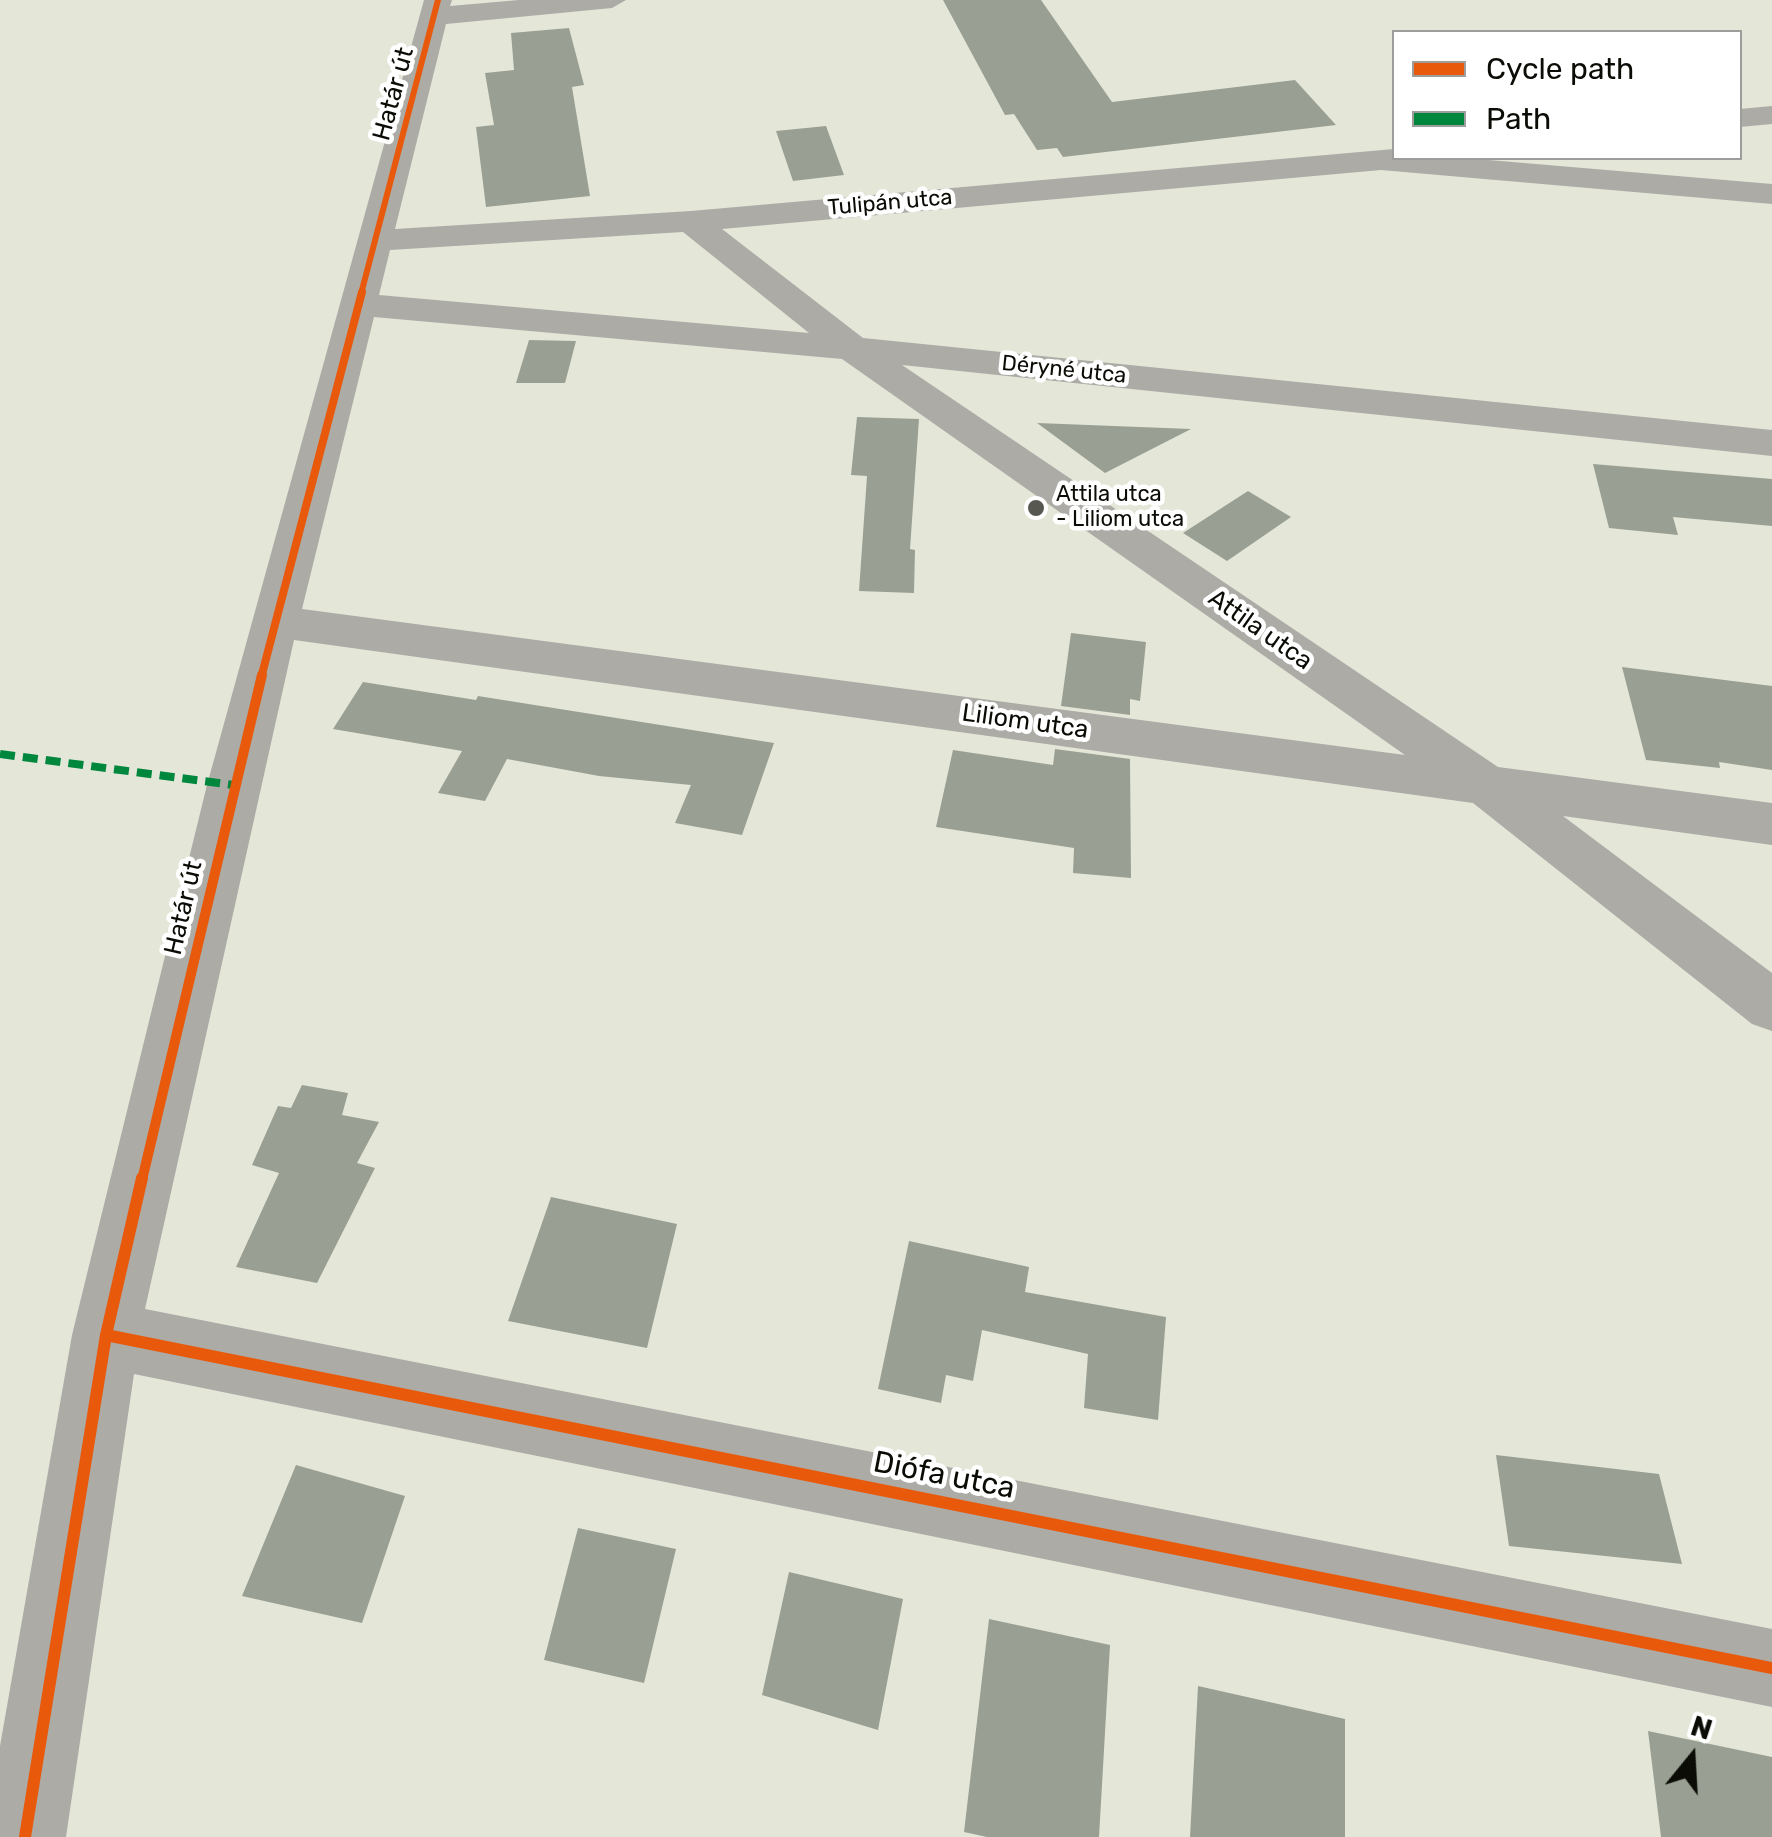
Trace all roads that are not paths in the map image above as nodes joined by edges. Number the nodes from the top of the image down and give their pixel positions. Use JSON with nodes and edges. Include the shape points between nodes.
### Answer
{"nodes":[{"id":1,"x":612,"y":0,"type":"edge"},
{"id":2,"x":437,"y":8,"type":"edge"},
{"id":3,"x":1772,"y":115,"type":"edge"},
{"id":4,"x":1742,"y":118,"type":"edge"},
{"id":5,"x":1392,"y":159,"type":"edge"},
{"id":6,"x":1404,"y":160,"type":"edge"},
{"id":7,"x":1772,"y":194,"type":"edge"},
{"id":8,"x":805,"y":211,"type":"junction"},
{"id":9,"x":691,"y":221,"type":"junction"},
{"id":10,"x":374,"y":242,"type":"junction"},
{"id":11,"x":743,"y":262,"type":"junction"},
{"id":12,"x":356,"y":304,"type":"junction"},
{"id":13,"x":852,"y":348,"type":"junction"},
{"id":14,"x":1772,"y":443,"type":"edge"},
{"id":15,"x":278,"y":622,"type":"junction"},
{"id":16,"x":1483,"y":783,"type":"junction"},
{"id":17,"x":1772,"y":824,"type":"edge"},
{"id":18,"x":1772,"y":1006,"type":"edge"},
{"id":19,"x":106,"y":1335,"type":"junction"},
{"id":20,"x":1772,"y":1668,"type":"edge"},
{"id":21,"x":24,"y":1837,"type":"edge"}],
"edges":[{"from":1,"to":2,"type":"street"},
{"from":2,"to":10,"type":"street","name":"Határ út"},
{"from":3,"to":4,"type":"street"},
{"from":5,"to":8,"type":"street","name":"Tulipán utca"},
{"from":6,"to":7,"type":"street","name":"Tulipán utca"},
{"from":8,"to":9,"type":"street","name":"Tulipán utca"},
{"from":8,"to":11,"type":"street"},
{"from":9,"to":10,"type":"street","name":"Tulipán utca"},
{"from":9,"to":11,"type":"street","name":"Attila utca"},
{"from":10,"to":12,"type":"street","name":"Határ út"},
{"from":11,"to":13,"type":"street","name":"Attila utca"},
{"from":12,"to":13,"type":"street","name":"Déryné utca"},
{"from":12,"to":15,"type":"street","name":"Határ út"},
{"from":13,"to":14,"type":"street","name":"Déryné utca"},
{"from":13,"to":16,"type":"street","name":"Attila utca"},
{"from":15,"to":16,"type":"street","name":"Liliom utca"},
{"from":15,"to":19,"type":"street","name":"Határ út","via":[[233,785]]},
{"from":16,"to":17,"type":"street","name":"Liliom utca"},
{"from":16,"to":18,"type":"street","name":"Attila utca"},
{"from":19,"to":20,"type":"street","name":"Diófa utca"},
{"from":19,"to":21,"type":"street","name":"Határ út"}]}
